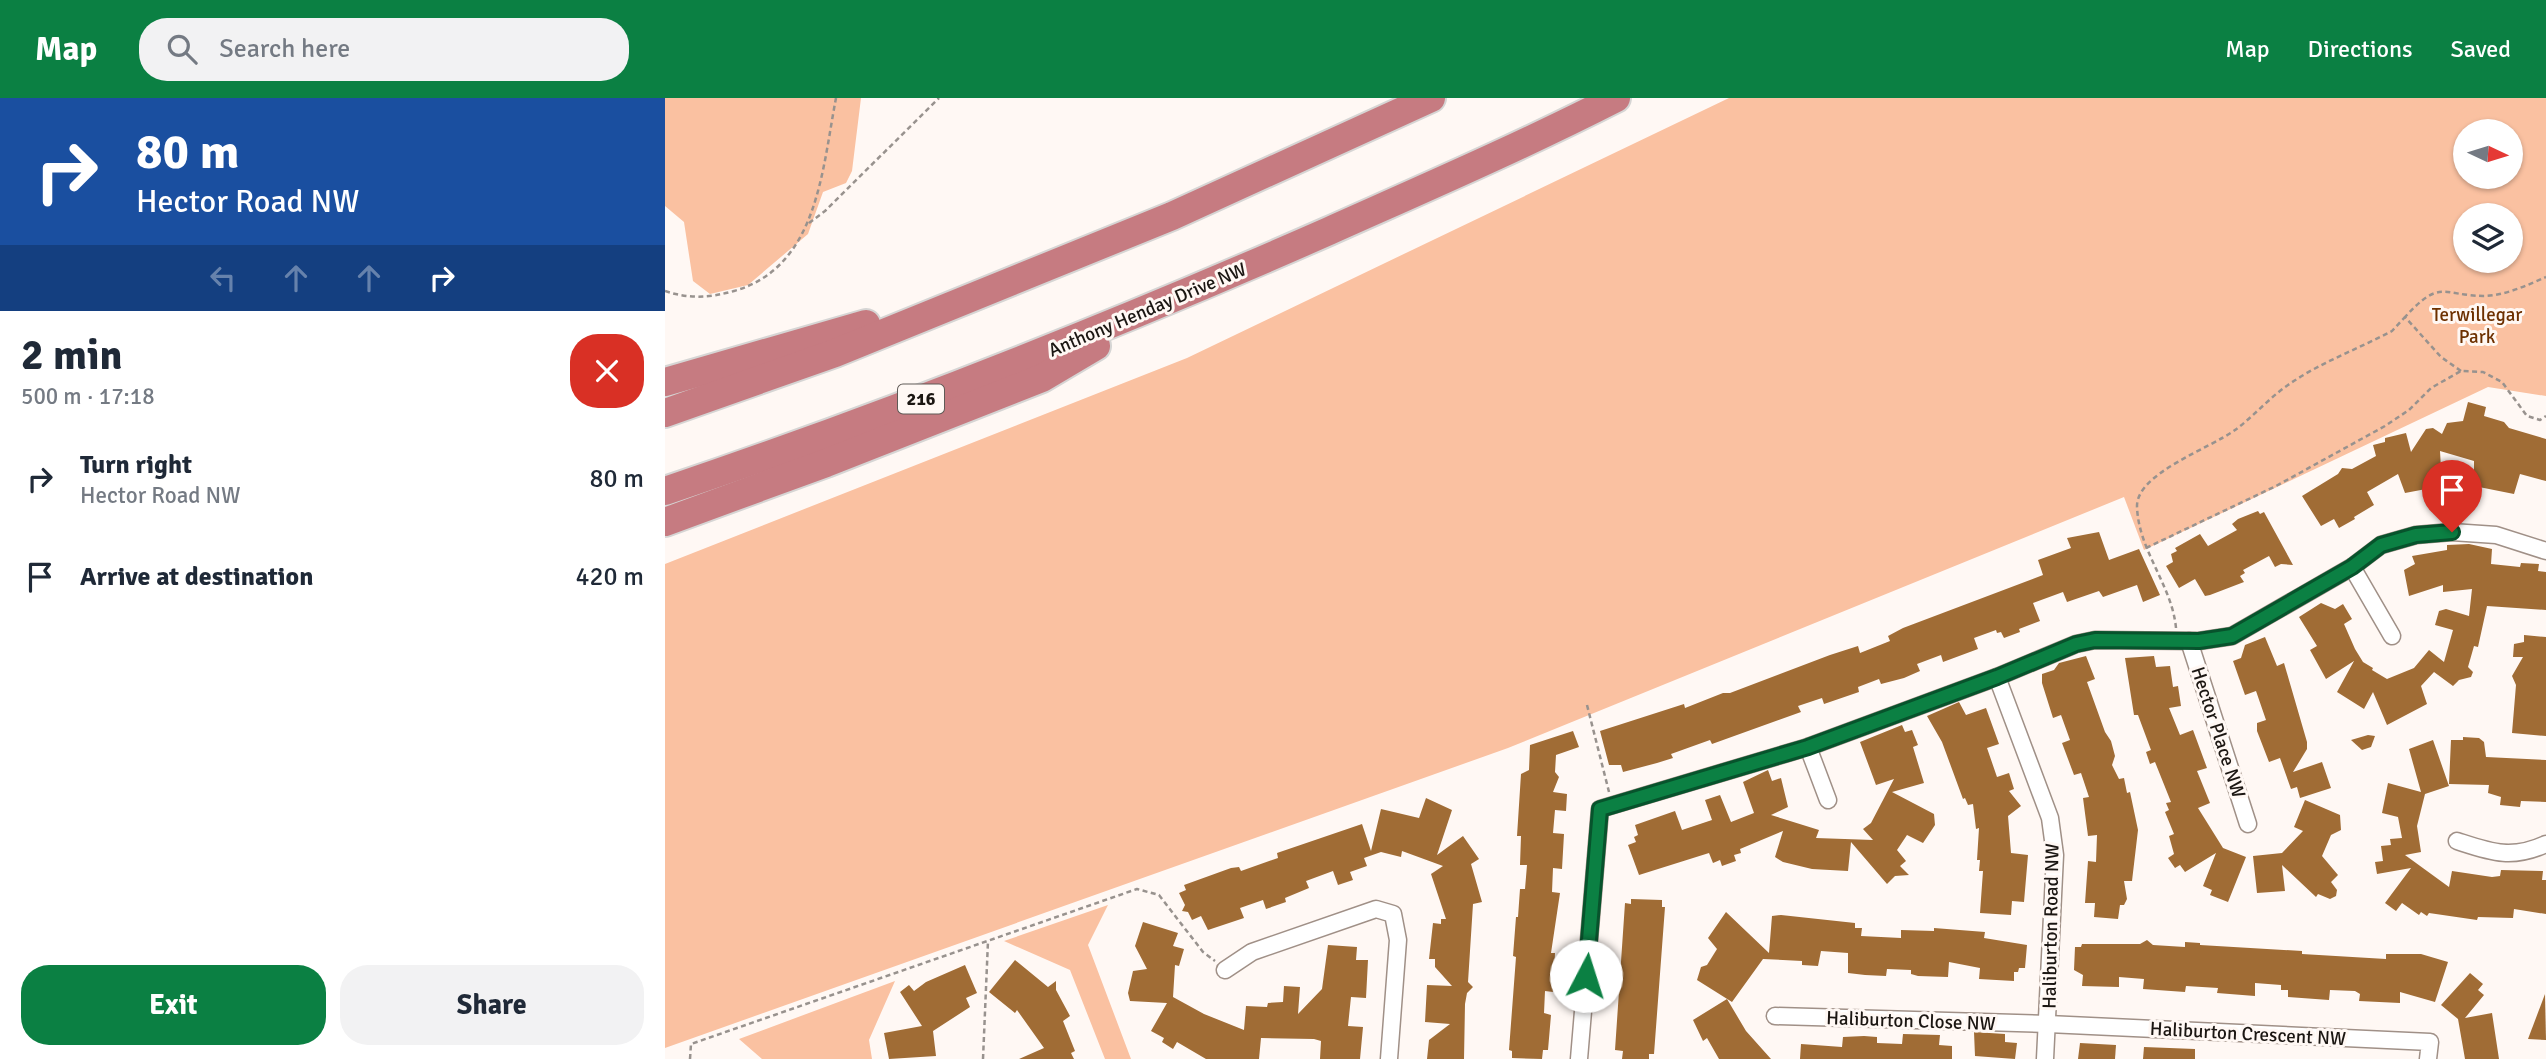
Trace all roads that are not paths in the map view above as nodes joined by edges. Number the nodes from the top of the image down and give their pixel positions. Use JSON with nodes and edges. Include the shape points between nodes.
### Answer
{"nodes":[{"id":1,"x":1431,"y":98,"type":"edge"},
{"id":2,"x":1616,"y":98,"type":"edge"},
{"id":3,"x":980,"y":294,"type":"junction"},
{"id":4,"x":1173,"y":300,"type":"junction"},
{"id":5,"x":665,"y":382,"type":"edge"},
{"id":6,"x":665,"y":413,"type":"edge"},
{"id":7,"x":665,"y":491,"type":"edge"},
{"id":8,"x":665,"y":522,"type":"edge"},
{"id":9,"x":2546,"y":551,"type":"edge"},
{"id":10,"x":2352,"y":567,"type":"junction"},
{"id":11,"x":2392,"y":636,"type":"dead end"},
{"id":12,"x":2183,"y":641,"type":"junction"},
{"id":13,"x":1997,"y":677,"type":"junction"},
{"id":14,"x":1808,"y":747,"type":"junction"},
{"id":15,"x":1828,"y":800,"type":"dead end"},
{"id":16,"x":2248,"y":824,"type":"dead end"},
{"id":17,"x":2457,"y":841,"type":"dead end"},
{"id":18,"x":2546,"y":844,"type":"edge"},
{"id":19,"x":1226,"y":970,"type":"road end"},
{"id":20,"x":1775,"y":1016,"type":"dead end"},
{"id":21,"x":2047,"y":1024,"type":"junction"},
{"id":22,"x":1389,"y":1059,"type":"edge"},
{"id":23,"x":1579,"y":1059,"type":"edge"},
{"id":24,"x":2045,"y":1059,"type":"edge"},
{"id":25,"x":2428,"y":1059,"type":"edge"}],
"edges":[{"from":1,"to":3,"type":"highway","via":[[1172,216]]},
{"from":2,"to":4,"type":"highway","name":"Anthony Henday Drive NW","number":"216","via":[[1527,143]]},
{"from":3,"to":5,"type":"highway"},
{"from":3,"to":6,"type":"highway","via":[[835,353]]},
{"from":4,"to":7,"type":"highway","name":"Anthony Henday Drive NW","number":"216","via":[[971,381]]},
{"from":4,"to":8,"type":"highway","via":[[1042,378]]},
{"from":9,"to":10,"type":"street","via":[[2496,535],[2428,534],[2381,545]]},
{"from":10,"to":11,"type":"street"},
{"from":10,"to":12,"type":"street","via":[[2232,636]]},
{"from":12,"to":13,"type":"street","via":[[2095,640]]},
{"from":12,"to":16,"type":"street","name":"Hector Place NW"},
{"from":13,"to":14,"type":"street"},
{"from":13,"to":21,"type":"street","name":"Haliburton Road NW","via":[[2050,818],[2054,843]]},
{"from":14,"to":15,"type":"street"},
{"from":14,"to":23,"type":"street","via":[[1600,809]]},
{"from":17,"to":18,"type":"street","via":[[2499,855],[2532,851]]},
{"from":19,"to":22,"type":"street","via":[[1252,952],[1376,909],[1393,914],[1398,940]]},
{"from":20,"to":21,"type":"street","name":"Haliburton Close NW"},
{"from":21,"to":24,"type":"street","name":"Haliburton Road NW"},
{"from":21,"to":25,"type":"street","name":"Haliburton Crescent NW","via":[[2430,1042]]}]}
